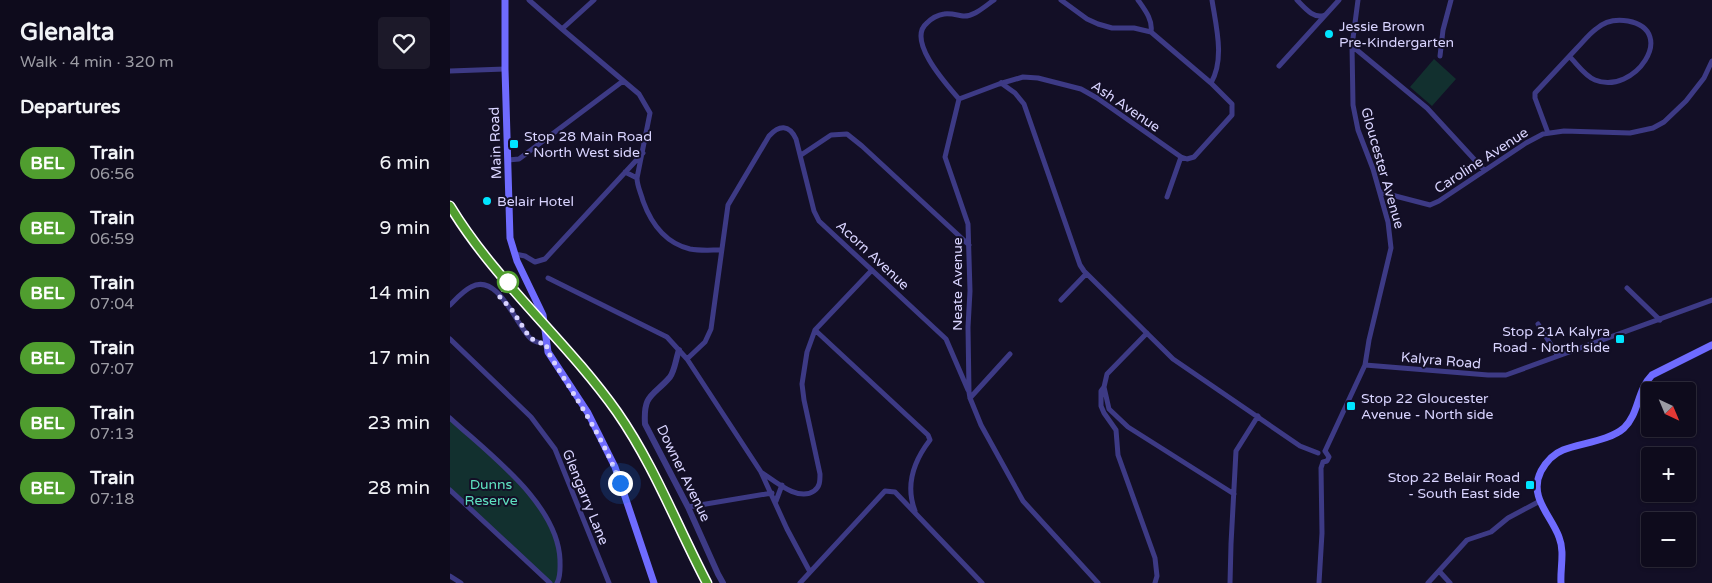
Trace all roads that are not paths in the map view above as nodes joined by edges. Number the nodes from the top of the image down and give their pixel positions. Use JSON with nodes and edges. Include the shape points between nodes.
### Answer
{"nodes":[{"id":1,"x":505,"y":0,"type":"edge"},
{"id":2,"x":529,"y":0,"type":"edge"},
{"id":3,"x":594,"y":0,"type":"edge"},
{"id":4,"x":994,"y":0,"type":"edge"},
{"id":5,"x":1060,"y":0,"type":"edge"},
{"id":6,"x":1138,"y":0,"type":"edge"},
{"id":7,"x":1212,"y":0,"type":"edge"},
{"id":8,"x":1297,"y":0,"type":"edge"},
{"id":9,"x":1339,"y":0,"type":"edge"},
{"id":10,"x":1358,"y":0,"type":"edge"},
{"id":11,"x":1451,"y":0,"type":"edge"},
{"id":12,"x":1325,"y":15,"type":"junction"},
{"id":13,"x":562,"y":29,"type":"junction"},
{"id":14,"x":1151,"y":32,"type":"junction"},
{"id":15,"x":1352,"y":46,"type":"junction"},
{"id":16,"x":1440,"y":56,"type":"dead end"},
{"id":17,"x":1570,"y":56,"type":"junction"},
{"id":18,"x":1712,"y":61,"type":"edge"},
{"id":19,"x":1279,"y":66,"type":"dead end"},
{"id":20,"x":505,"y":69,"type":"junction"},
{"id":21,"x":450,"y":71,"type":"edge"},
{"id":22,"x":623,"y":81,"type":"junction"},
{"id":23,"x":1001,"y":83,"type":"junction"},
{"id":24,"x":1211,"y":83,"type":"junction"},
{"id":25,"x":958,"y":99,"type":"junction"},
{"id":26,"x":1548,"y":133,"type":"junction"},
{"id":27,"x":643,"y":153,"type":"junction"},
{"id":28,"x":801,"y":155,"type":"junction"},
{"id":29,"x":1181,"y":157,"type":"junction"},
{"id":30,"x":508,"y":160,"type":"junction"},
{"id":31,"x":1484,"y":170,"type":"junction"},
{"id":32,"x":625,"y":172,"type":"junction"},
{"id":33,"x":637,"y":178,"type":"junction"},
{"id":34,"x":1380,"y":192,"type":"junction"},
{"id":35,"x":1167,"y":197,"type":"dead end"},
{"id":36,"x":969,"y":246,"type":"junction"},
{"id":37,"x":721,"y":250,"type":"junction"},
{"id":38,"x":515,"y":254,"type":"junction"},
{"id":39,"x":872,"y":270,"type":"junction"},
{"id":40,"x":1086,"y":274,"type":"junction"},
{"id":41,"x":548,"y":278,"type":"dead end"},
{"id":42,"x":1627,"y":288,"type":"dead end"},
{"id":43,"x":1061,"y":300,"type":"dead end"},
{"id":44,"x":1712,"y":300,"type":"edge"},
{"id":45,"x":450,"y":305,"type":"edge"},
{"id":46,"x":1660,"y":320,"type":"junction"},
{"id":47,"x":1538,"y":324,"type":"dead end"},
{"id":48,"x":815,"y":330,"type":"junction"},
{"id":49,"x":1147,"y":334,"type":"junction"},
{"id":50,"x":450,"y":339,"type":"edge"},
{"id":51,"x":546,"y":343,"type":"junction"},
{"id":52,"x":1712,"y":345,"type":"edge"},
{"id":53,"x":679,"y":350,"type":"junction"},
{"id":54,"x":1010,"y":354,"type":"dead end"},
{"id":55,"x":1558,"y":356,"type":"junction"},
{"id":56,"x":687,"y":359,"type":"junction"},
{"id":57,"x":1365,"y":365,"type":"junction"},
{"id":58,"x":1104,"y":387,"type":"junction"},
{"id":59,"x":970,"y":396,"type":"junction"},
{"id":60,"x":1258,"y":416,"type":"junction"},
{"id":61,"x":450,"y":418,"type":"edge"},
{"id":62,"x":1325,"y":451,"type":"junction"},
{"id":63,"x":1318,"y":454,"type":"junction"},
{"id":64,"x":1322,"y":462,"type":"junction"},
{"id":65,"x":761,"y":472,"type":"junction"},
{"id":66,"x":782,"y":485,"type":"junction"},
{"id":67,"x":450,"y":490,"type":"edge"},
{"id":68,"x":772,"y":494,"type":"junction"},
{"id":69,"x":1234,"y":494,"type":"junction"},
{"id":70,"x":776,"y":501,"type":"junction"},
{"id":71,"x":1540,"y":501,"type":"junction"},
{"id":72,"x":688,"y":507,"type":"junction"},
{"id":73,"x":917,"y":514,"type":"junction"},
{"id":74,"x":1439,"y":571,"type":"junction"},
{"id":75,"x":810,"y":572,"type":"junction"},
{"id":76,"x":450,"y":576,"type":"edge"},
{"id":77,"x":461,"y":583,"type":"edge"},
{"id":78,"x":550,"y":583,"type":"edge"},
{"id":79,"x":557,"y":583,"type":"edge"},
{"id":80,"x":609,"y":583,"type":"edge"},
{"id":81,"x":654,"y":583,"type":"edge"},
{"id":82,"x":723,"y":583,"type":"edge"},
{"id":83,"x":800,"y":583,"type":"edge"},
{"id":84,"x":982,"y":583,"type":"edge"},
{"id":85,"x":1098,"y":583,"type":"edge"},
{"id":86,"x":1154,"y":583,"type":"edge"},
{"id":87,"x":1230,"y":583,"type":"edge"},
{"id":88,"x":1320,"y":583,"type":"edge"},
{"id":89,"x":1428,"y":583,"type":"edge"},
{"id":90,"x":1450,"y":583,"type":"edge"},
{"id":91,"x":1561,"y":583,"type":"edge"}],
"edges":[{"from":1,"to":20,"type":"main road","name":"Main Road"},
{"from":2,"to":13,"type":"street"},
{"from":3,"to":13,"type":"street"},
{"from":4,"to":25,"type":"street","via":[[977,12],[966,16],[944,14],[932,18],[922,27],[920,37],[926,54],[937,74]]},
{"from":5,"to":14,"type":"street","via":[[1098,24]]},
{"from":6,"to":14,"type":"street","via":[[1149,17]]},
{"from":7,"to":24,"type":"street","via":[[1219,57]]},
{"from":8,"to":12,"type":"street","via":[[1315,16]]},
{"from":9,"to":12,"type":"street"},
{"from":10,"to":15,"type":"street","name":"Gloucester Avenue"},
{"from":11,"to":16,"type":"street"},
{"from":12,"to":19,"type":"street"},
{"from":13,"to":22,"type":"street"},
{"from":14,"to":24,"type":"street"},
{"from":15,"to":31,"type":"street","via":[[1427,108]]},
{"from":15,"to":34,"type":"street","name":"Gloucester Avenue","via":[[1352,104]]},
{"from":17,"to":17,"type":"street","via":[[1596,80],[1623,79],[1644,63],[1651,37],[1639,24],[1619,20],[1607,22],[1596,28]]},
{"from":17,"to":26,"type":"street","via":[[1535,93]]},
{"from":18,"to":26,"type":"street","name":"Caroline Avenue","via":[[1704,78],[1686,101],[1673,115],[1653,128],[1630,133]]},
{"from":20,"to":21,"type":"street"},
{"from":20,"to":30,"type":"main road","name":"Main Road"},
{"from":22,"to":27,"type":"street","via":[[639,94],[650,113]]},
{"from":22,"to":30,"type":"street","via":[[519,159]]},
{"from":23,"to":25,"type":"street","name":"Ash Avenue"},
{"from":23,"to":29,"type":"street","name":"Ash Avenue","via":[[1023,77],[1038,78],[1082,89]]},
{"from":23,"to":40,"type":"street","via":[[1015,92],[1024,104],[1080,265]]},
{"from":24,"to":29,"type":"street","via":[[1232,104],[1232,115],[1194,157]]},
{"from":25,"to":36,"type":"street","name":"Neate Avenue","via":[[945,157],[968,224]]},
{"from":26,"to":31,"type":"street","name":"Caroline Avenue","via":[[1526,142]]},
{"from":27,"to":32,"type":"street"},
{"from":27,"to":33,"type":"street"},
{"from":28,"to":36,"type":"street","via":[[831,135],[847,134]]},
{"from":28,"to":37,"type":"street","name":"Acorn Avenue","via":[[793,133],[788,129],[775,130],[769,136],[730,199]]},
{"from":28,"to":39,"type":"street","name":"Acorn Avenue","via":[[819,221]]},
{"from":29,"to":35,"type":"street"},
{"from":30,"to":38,"type":"main road","name":"Main Road","via":[[510,238]]},
{"from":31,"to":34,"type":"street","name":"Caroline Avenue","via":[[1430,205]]},
{"from":32,"to":33,"type":"street"},
{"from":32,"to":38,"type":"street","via":[[545,259],[535,262]]},
{"from":33,"to":37,"type":"street","via":[[650,218],[670,239],[689,249]]},
{"from":34,"to":57,"type":"street","name":"Gloucester Avenue","via":[[1390,228],[1391,248]]},
{"from":36,"to":59,"type":"street","name":"Neate Avenue"},
{"from":37,"to":56,"type":"street","via":[[711,329],[706,342]]},
{"from":38,"to":51,"type":"main road","name":"Main Road","via":[[543,314]]},
{"from":39,"to":48,"type":"street"},
{"from":39,"to":59,"type":"street","name":"Acorn Avenue","via":[[946,339]]},
{"from":40,"to":43,"type":"street"},
{"from":40,"to":49,"type":"street"},
{"from":41,"to":53,"type":"street","via":[[667,337]]},
{"from":42,"to":46,"type":"street"},
{"from":44,"to":46,"type":"street","name":"Kalyra Road"},
{"from":45,"to":51,"type":"street","via":[[472,286],[487,285],[512,310],[530,338]]},
{"from":46,"to":55,"type":"street","name":"Kalyra Road"},
{"from":47,"to":55,"type":"street"},
{"from":48,"to":66,"type":"street","via":[[807,352],[802,384],[820,481],[817,489],[802,495]]},
{"from":48,"to":73,"type":"street","via":[[928,435],[930,440],[912,469],[910,486]]},
{"from":49,"to":58,"type":"street","via":[[1107,374]]},
{"from":49,"to":60,"type":"street","via":[[1173,359]]},
{"from":50,"to":80,"type":"street","name":"Glengarry Lane","via":[[531,417],[555,449]]},
{"from":51,"to":81,"type":"main road","name":"Main Road","via":[[548,352],[588,413],[614,467]]},
{"from":52,"to":71,"type":"main road","via":[[1652,375],[1640,392],[1631,419],[1623,428],[1561,451],[1551,458],[1539,475]]},
{"from":53,"to":56,"type":"street"},
{"from":53,"to":72,"type":"street","name":"Downer Avenue","via":[[672,374],[653,392],[644,411],[645,424]]},
{"from":54,"to":59,"type":"street"},
{"from":55,"to":57,"type":"street","name":"Kalyra Road","via":[[1501,376]]},
{"from":56,"to":65,"type":"street"},
{"from":57,"to":62,"type":"street","name":"Gloucester Avenue"},
{"from":58,"to":69,"type":"street","via":[[1109,409],[1128,427]]},
{"from":58,"to":86,"type":"street","via":[[1101,406],[1116,430],[1121,463],[1154,558],[1157,576]]},
{"from":59,"to":85,"type":"street","name":"Acorn Avenue","via":[[1023,501]]},
{"from":60,"to":63,"type":"street","via":[[1300,446]]},
{"from":60,"to":69,"type":"street","via":[[1236,451]]},
{"from":61,"to":79,"type":"street","via":[[524,486],[549,522],[559,552]]},
{"from":62,"to":63,"type":"street"},
{"from":62,"to":64,"type":"street","via":[[1329,457]]},
{"from":63,"to":64,"type":"street"},
{"from":64,"to":88,"type":"street"},
{"from":65,"to":66,"type":"street"},
{"from":65,"to":68,"type":"street"},
{"from":66,"to":70,"type":"street"},
{"from":67,"to":78,"type":"street"},
{"from":68,"to":70,"type":"street"},
{"from":68,"to":72,"type":"street"},
{"from":69,"to":87,"type":"street"},
{"from":70,"to":75,"type":"street"},
{"from":71,"to":74,"type":"street","via":[[1508,518],[1491,532],[1466,540]]},
{"from":71,"to":91,"type":"main road","via":[[1559,537]]},
{"from":72,"to":82,"type":"street","name":"Downer Avenue"},
{"from":73,"to":75,"type":"street","via":[[896,492],[885,491]]},
{"from":73,"to":84,"type":"street"},
{"from":74,"to":89,"type":"street"},
{"from":74,"to":90,"type":"street"},
{"from":75,"to":83,"type":"street"},
{"from":76,"to":77,"type":"street"}]}
